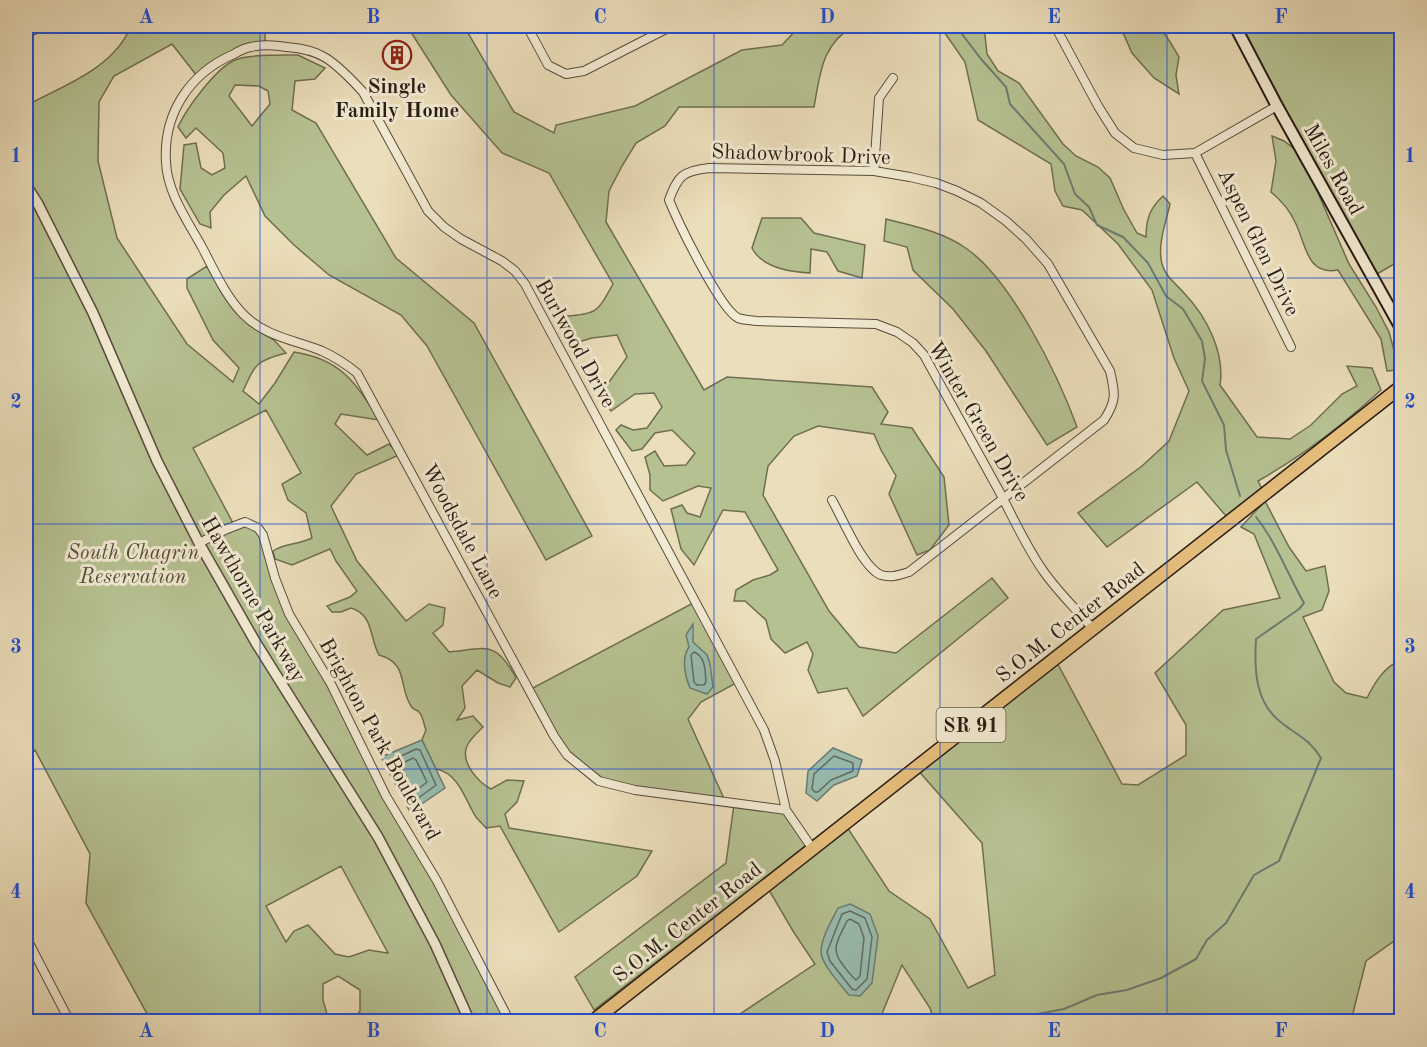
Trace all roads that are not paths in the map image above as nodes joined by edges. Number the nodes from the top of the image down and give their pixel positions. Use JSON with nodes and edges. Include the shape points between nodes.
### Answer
{"nodes":[{"id":1,"x":42,"y":26,"type":"edge"},
{"id":2,"x":526,"y":26,"type":"edge"},
{"id":3,"x":672,"y":26,"type":"edge"},
{"id":4,"x":1055,"y":26,"type":"edge"},
{"id":5,"x":1235,"y":26,"type":"edge"},
{"id":6,"x":26,"y":34,"type":"edge"},
{"id":7,"x":893,"y":78,"type":"dead end"},
{"id":8,"x":1277,"y":106,"type":"junction"},
{"id":9,"x":169,"y":130,"type":"joint"},
{"id":10,"x":1195,"y":153,"type":"junction"},
{"id":11,"x":874,"y":171,"type":"junction"},
{"id":12,"x":26,"y":185,"type":"edge"},
{"id":13,"x":669,"y":200,"type":"joint"},
{"id":14,"x":1401,"y":330,"type":"edge"},
{"id":15,"x":1292,"y":347,"type":"dead end"},
{"id":16,"x":1401,"y":386,"type":"edge"},
{"id":17,"x":1002,"y":498,"type":"junction"},
{"id":18,"x":832,"y":500,"type":"dead end"},
{"id":19,"x":200,"y":543,"type":"junction"},
{"id":20,"x":1094,"y":629,"type":"junction"},
{"id":21,"x":786,"y":810,"type":"junction"},
{"id":22,"x":812,"y":848,"type":"junction"},
{"id":23,"x":26,"y":937,"type":"edge"},
{"id":24,"x":67,"y":1020,"type":"edge"},
{"id":25,"x":470,"y":1022,"type":"edge"},
{"id":26,"x":510,"y":1022,"type":"edge"},
{"id":27,"x":592,"y":1022,"type":"edge"}],
"edges":[{"from":1,"to":6,"type":"street"},
{"from":2,"to":3,"type":"street","via":[[548,65],[566,74],[584,70]]},
{"from":4,"to":10,"type":"street","via":[[1115,133],[1134,148],[1163,155]]},
{"from":5,"to":8,"type":"main road","name":"Miles Road"},
{"from":7,"to":11,"type":"street","via":[[879,98]]},
{"from":8,"to":10,"type":"street"},
{"from":8,"to":14,"type":"main road","name":"Miles Road"},
{"from":9,"to":21,"type":"street","name":"Woodsdale Lane","via":[[166,165],[171,187],[229,296],[263,329],[322,351],[357,373],[567,755],[599,781],[636,790]]},
{"from":9,"to":21,"type":"street","name":"Burlwood Drive","via":[[188,86],[204,70],[249,47],[299,48],[325,57],[348,75],[363,92],[428,211],[461,239],[502,261],[525,284],[764,730]]},
{"from":10,"to":15,"type":"street","name":"Aspen Glen Drive"},
{"from":11,"to":13,"type":"street","name":"Shadowbrook Drive","via":[[692,170],[677,180]]},
{"from":11,"to":17,"type":"street","name":"Shadowbrook Drive","via":[[946,187],[981,203],[1006,222],[1048,264],[1110,371],[1114,404],[1104,420]]},
{"from":12,"to":19,"type":"street","name":"Hawthorne Parkway","via":[[93,313],[157,461]]},
{"from":13,"to":17,"type":"street","name":"Winter Green Drive","via":[[725,306],[738,318],[876,324],[913,343],[924,356]]},
{"from":16,"to":20,"type":"main road","name":"S.O.M. Center Road","number":"SR 91"},
{"from":17,"to":18,"type":"street","name":"Shadowbrook Drive","via":[[909,572],[893,577],[868,565]]},
{"from":17,"to":20,"type":"street","name":"Winter Green Drive","via":[[1044,572]]},
{"from":19,"to":25,"type":"street","name":"Hawthorne Parkway","via":[[256,643],[382,845],[435,944]]},
{"from":19,"to":26,"type":"street","name":"Brighton Park Boulevard","via":[[245,522],[263,535],[289,614],[332,684],[386,796],[437,881]]},
{"from":20,"to":22,"type":"main road","name":"S.O.M. Center Road","number":"SR 91"},
{"from":21,"to":22,"type":"street"},
{"from":22,"to":27,"type":"main road","name":"S.O.M. Center Road","number":"SR 91"},
{"from":23,"to":24,"type":"street"}]}
